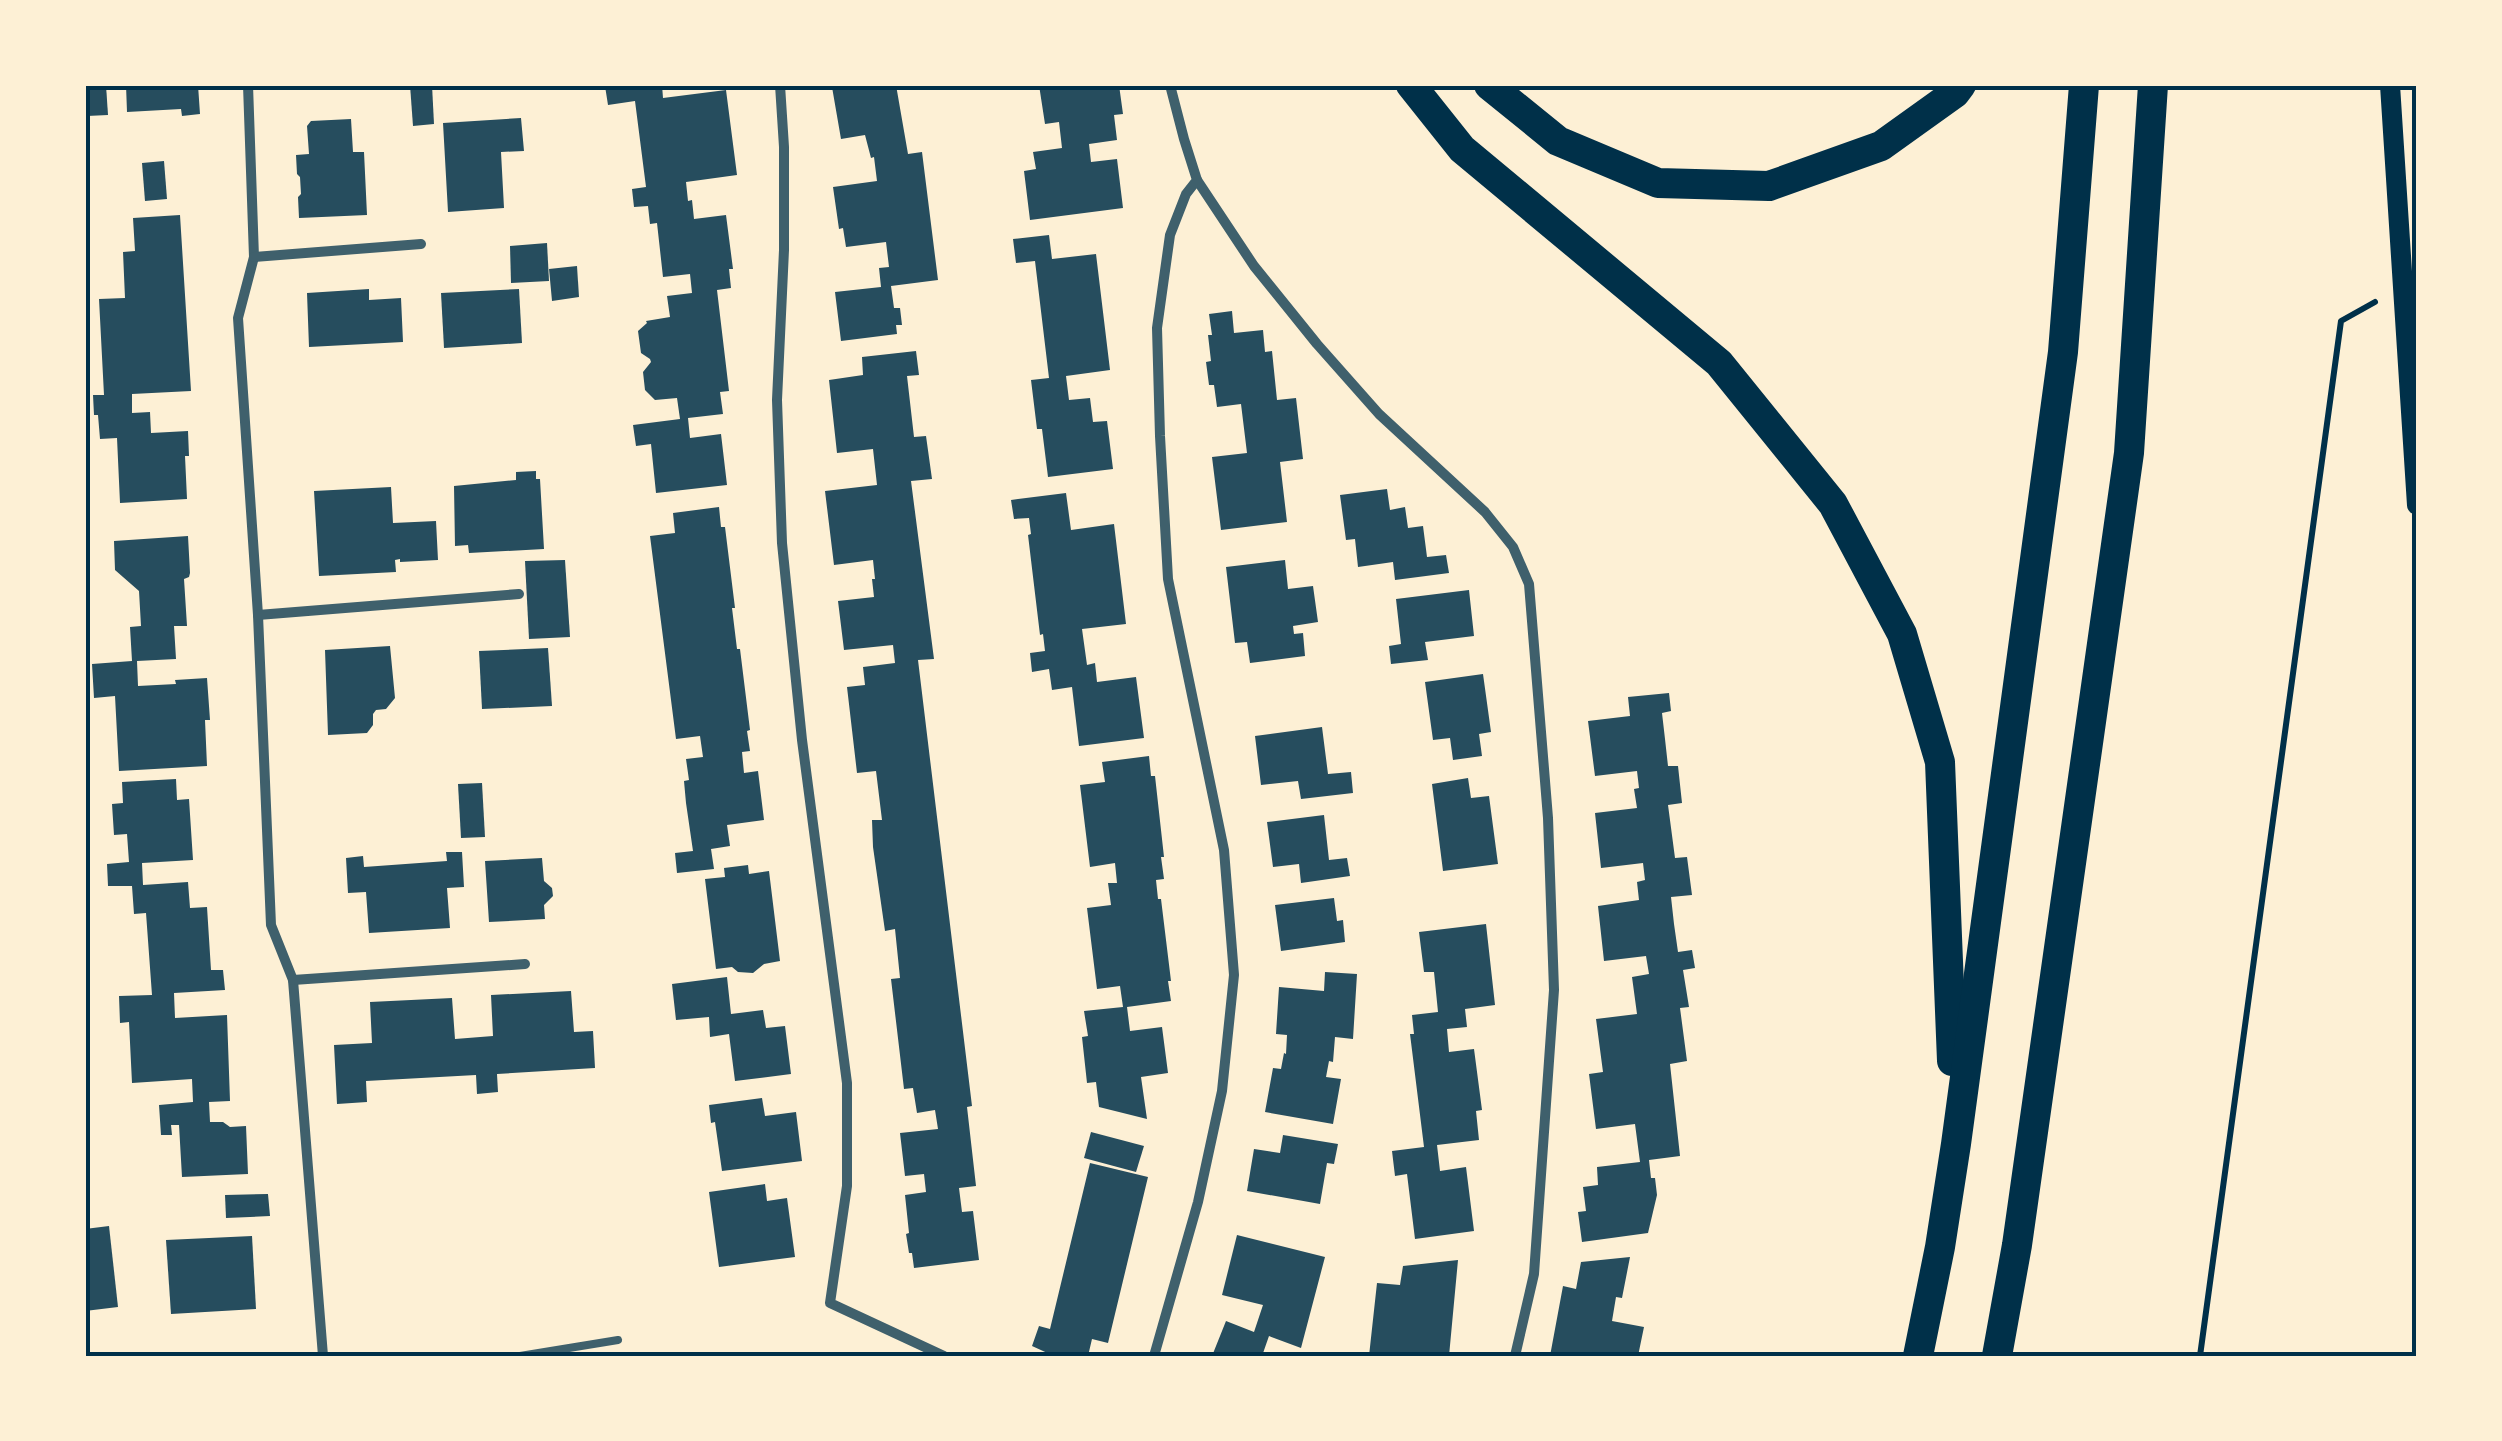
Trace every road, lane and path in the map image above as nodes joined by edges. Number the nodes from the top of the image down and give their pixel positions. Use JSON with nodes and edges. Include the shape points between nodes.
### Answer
{"nodes":[{"id":1,"x":248,"y":85,"type":"edge"},
{"id":2,"x":780,"y":85,"type":"edge"},
{"id":3,"x":1170,"y":85,"type":"edge"},
{"id":4,"x":1412,"y":85,"type":"edge"},
{"id":5,"x":1488,"y":85,"type":"edge"},
{"id":6,"x":1960,"y":85,"type":"edge"},
{"id":7,"x":2084,"y":85,"type":"edge"},
{"id":8,"x":2153,"y":85,"type":"edge"},
{"id":9,"x":2390,"y":85,"type":"edge"},
{"id":10,"x":1197,"y":180,"type":"junction"},
{"id":11,"x":421,"y":244,"type":"dead end"},
{"id":12,"x":254,"y":257,"type":"junction"},
{"id":13,"x":2410,"y":287,"type":"edge"},
{"id":14,"x":2417,"y":506,"type":"edge"},
{"id":15,"x":520,"y":594,"type":"dead end"},
{"id":16,"x":258,"y":615,"type":"junction"},
{"id":17,"x":525,"y":964,"type":"dead end"},
{"id":18,"x":293,"y":980,"type":"junction"},
{"id":19,"x":1956,"y":1144,"type":"junction"},
{"id":20,"x":618,"y":1340,"type":"dead end"},
{"id":21,"x":323,"y":1356,"type":"edge"},
{"id":22,"x":520,"y":1356,"type":"edge"},
{"id":23,"x":944,"y":1356,"type":"edge"},
{"id":24,"x":1154,"y":1356,"type":"edge"},
{"id":25,"x":1514,"y":1356,"type":"edge"},
{"id":26,"x":1918,"y":1356,"type":"edge"},
{"id":27,"x":1997,"y":1356,"type":"edge"},
{"id":28,"x":2200,"y":1356,"type":"edge"}],
"edges":[{"from":1,"to":12,"type":"street"},
{"from":2,"to":23,"type":"street","via":[[782,543],[847,1083],[847,1186],[830,1303]]},
{"from":3,"to":10,"type":"street"},
{"from":4,"to":19,"type":"highway","via":[[1462,149],[1719,363],[1833,504],[1902,634],[1940,762]]},
{"from":5,"to":6,"type":"highway","via":[[1558,141],[1658,183],[1769,186],[1881,146]]},
{"from":7,"to":19,"type":"highway","via":[[2063,352]]},
{"from":8,"to":27,"type":"highway","via":[[2130,453]]},
{"from":9,"to":13,"type":"main road"},
{"from":10,"to":24,"type":"street","via":[[1170,235],[1157,328],[1160,436],[1168,578],[1224,850],[1234,975],[1222,1091]]},
{"from":10,"to":25,"type":"street","via":[[1317,344],[1379,414],[1485,512],[1513,547],[1529,584],[1554,990],[1534,1274]]},
{"from":11,"to":12,"type":"street"},
{"from":12,"to":16,"type":"street","via":[[238,318]]},
{"from":13,"to":14,"type":"main road"},
{"from":13,"to":28,"type":"path","via":[[2341,321]]},
{"from":15,"to":16,"type":"street"},
{"from":16,"to":18,"type":"street","via":[[271,925]]},
{"from":17,"to":18,"type":"street"},
{"from":18,"to":21,"type":"street"},
{"from":19,"to":26,"type":"highway"},
{"from":20,"to":22,"type":"lane"}]}
